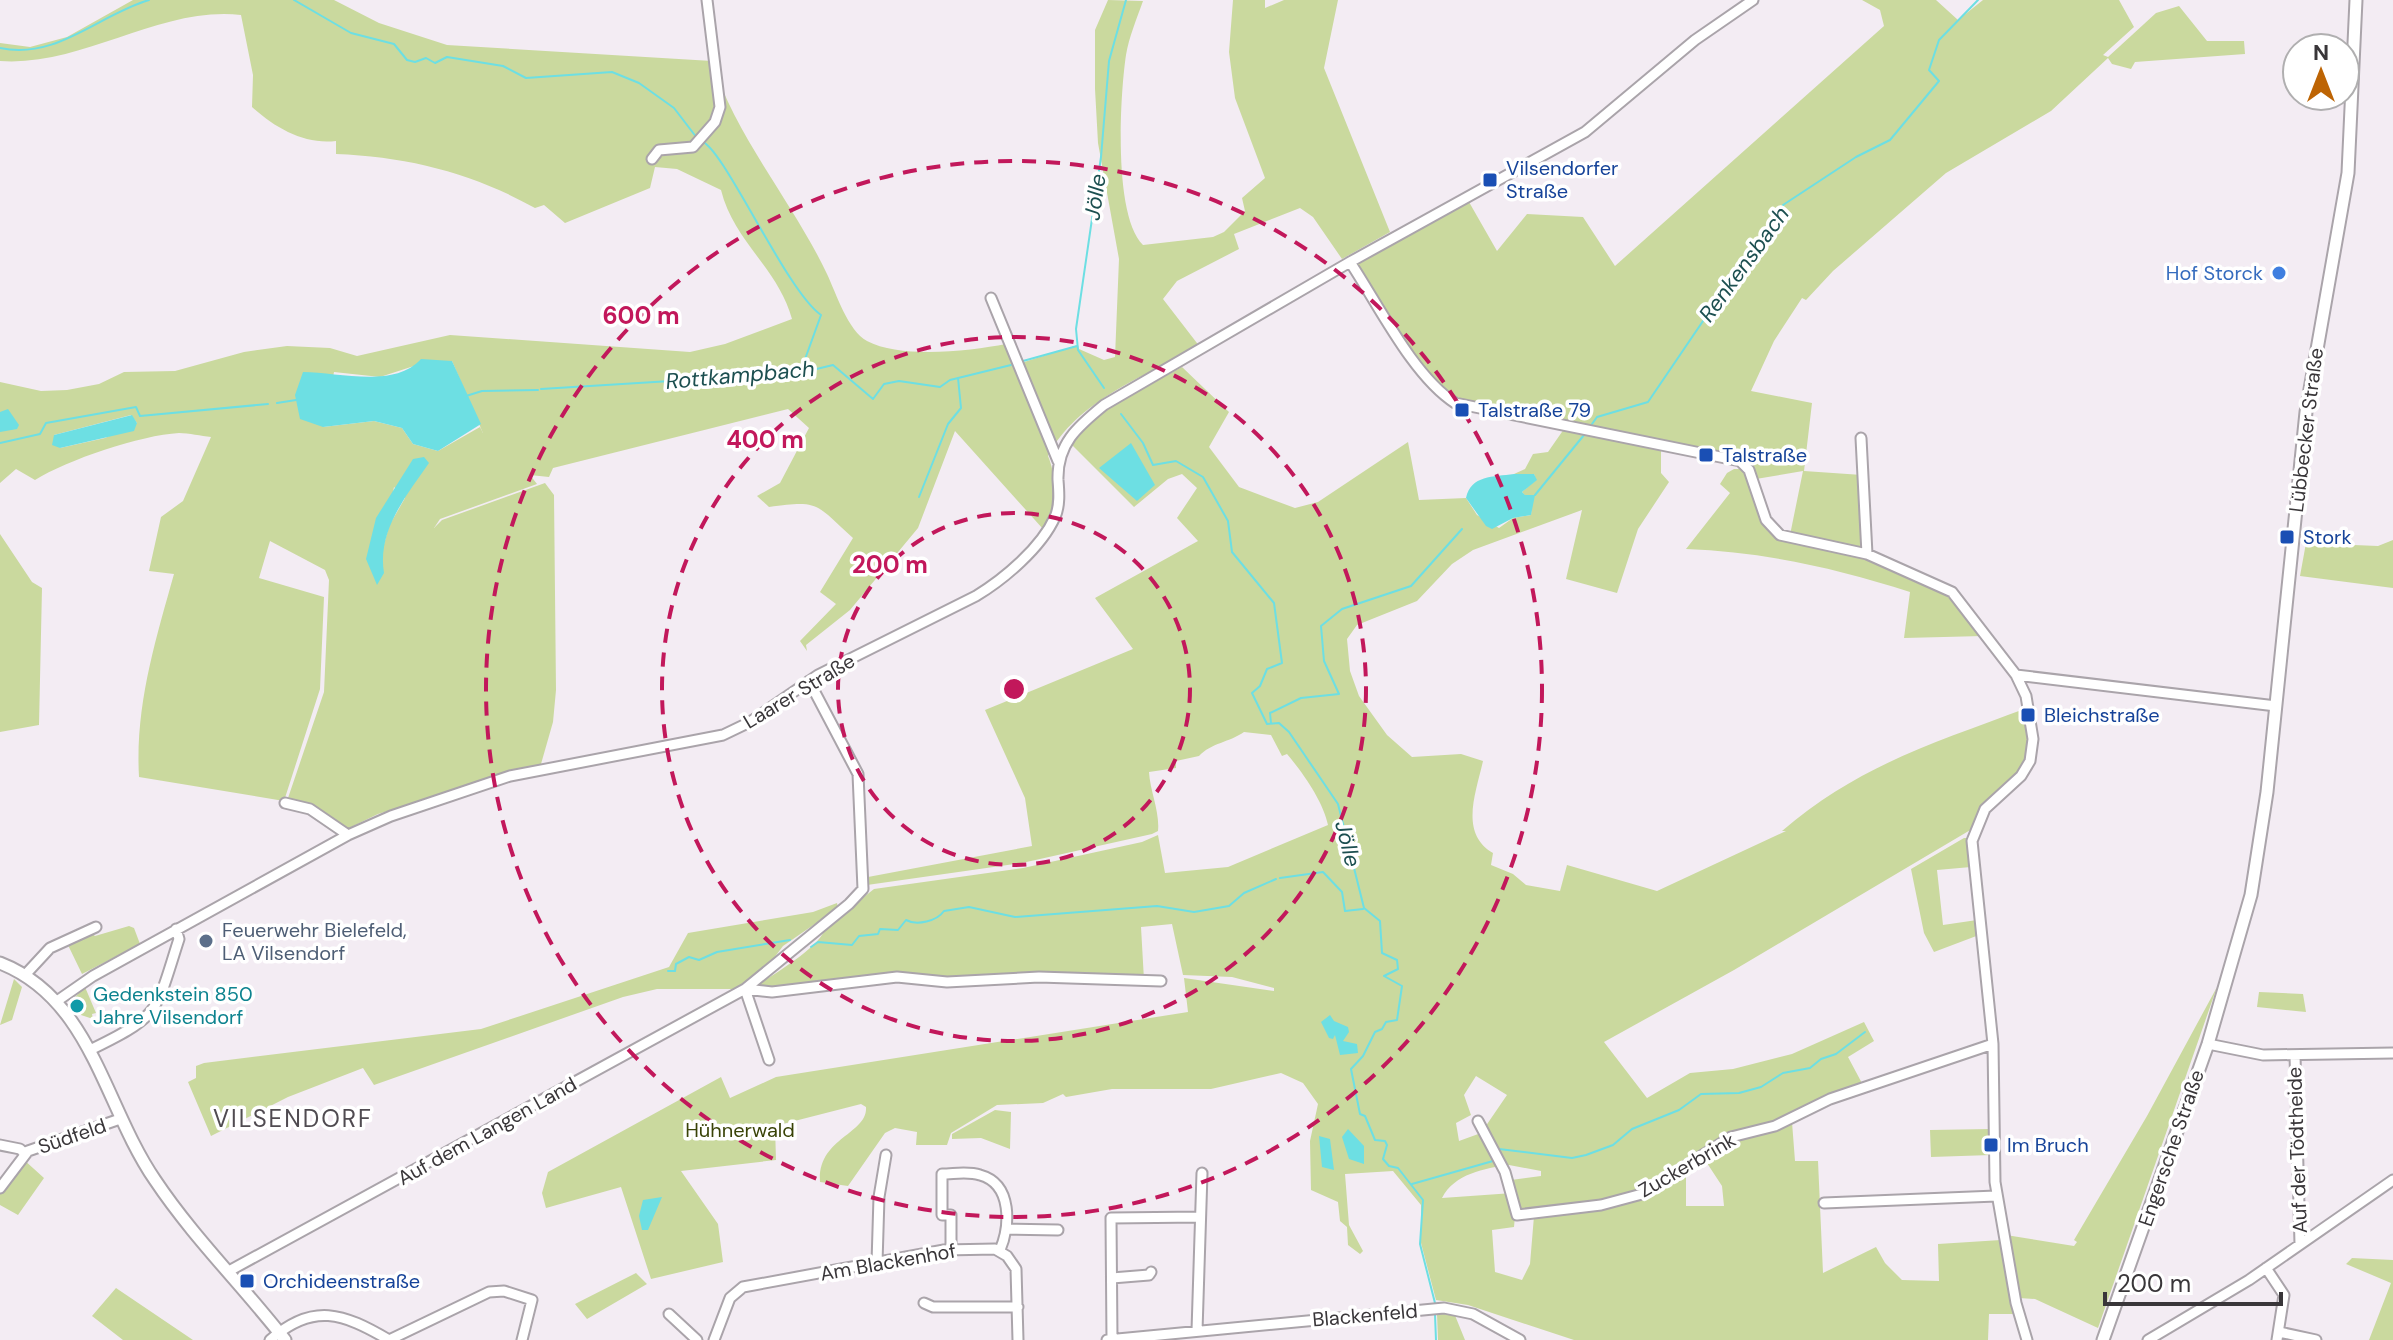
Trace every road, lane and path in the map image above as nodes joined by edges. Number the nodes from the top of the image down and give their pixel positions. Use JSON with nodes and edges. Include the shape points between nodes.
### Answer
{"nodes":[{"id":1,"x":707,"y":0,"type":"edge"},
{"id":2,"x":1753,"y":0,"type":"edge"},
{"id":3,"x":2356,"y":0,"type":"edge"},
{"id":4,"x":652,"y":159,"type":"dead end"},
{"id":5,"x":1350,"y":262,"type":"junction"},
{"id":6,"x":991,"y":298,"type":"dead end"},
{"id":7,"x":1861,"y":438,"type":"dead end"},
{"id":8,"x":1058,"y":461,"type":"junction"},
{"id":9,"x":1867,"y":554,"type":"junction"},
{"id":10,"x":2016,"y":675,"type":"junction"},
{"id":11,"x":2039,"y":679,"type":"junction"},
{"id":12,"x":809,"y":681,"type":"junction"},
{"id":13,"x":2026,"y":696,"type":"junction"},
{"id":14,"x":2276,"y":706,"type":"junction"},
{"id":15,"x":285,"y":803,"type":"dead end"},
{"id":16,"x":348,"y":835,"type":"junction"},
{"id":17,"x":96,"y":927,"type":"dead end"},
{"id":18,"x":176,"y":929,"type":"junction"},
{"id":19,"x":2236,"y":955,"type":"joint"},
{"id":20,"x":0,"y":963,"type":"edge"},
{"id":21,"x":25,"y":975,"type":"junction"},
{"id":22,"x":1161,"y":981,"type":"dead end"},
{"id":23,"x":745,"y":989,"type":"junction"},
{"id":24,"x":57,"y":1001,"type":"junction"},
{"id":25,"x":1993,"y":1044,"type":"junction"},
{"id":26,"x":2208,"y":1044,"type":"junction"},
{"id":27,"x":90,"y":1050,"type":"junction"},
{"id":28,"x":2393,"y":1053,"type":"edge"},
{"id":29,"x":2295,"y":1055,"type":"junction"},
{"id":30,"x":769,"y":1060,"type":"dead end"},
{"id":31,"x":120,"y":1119,"type":"junction"},
{"id":32,"x":1478,"y":1121,"type":"dead end"},
{"id":33,"x":0,"y":1145,"type":"edge"},
{"id":34,"x":24,"y":1153,"type":"junction"},
{"id":35,"x":886,"y":1155,"type":"dead end"},
{"id":36,"x":1202,"y":1173,"type":"dead end"},
{"id":37,"x":2393,"y":1180,"type":"edge"},
{"id":38,"x":0,"y":1188,"type":"edge"},
{"id":39,"x":1996,"y":1196,"type":"junction"},
{"id":40,"x":1824,"y":1203,"type":"dead end"},
{"id":41,"x":1200,"y":1217,"type":"junction"},
{"id":42,"x":1008,"y":1229,"type":"junction"},
{"id":43,"x":1058,"y":1230,"type":"dead end"},
{"id":44,"x":2300,"y":1244,"type":"junction"},
{"id":45,"x":951,"y":1249,"type":"junction"},
{"id":46,"x":1000,"y":1250,"type":"junction"},
{"id":47,"x":877,"y":1263,"type":"junction"},
{"id":48,"x":2266,"y":1268,"type":"junction"},
{"id":49,"x":229,"y":1271,"type":"junction"},
{"id":50,"x":1151,"y":1272,"type":"dead end"},
{"id":51,"x":1112,"y":1278,"type":"junction"},
{"id":52,"x":924,"y":1303,"type":"dead end"},
{"id":53,"x":1018,"y":1307,"type":"junction"},
{"id":54,"x":669,"y":1314,"type":"dead end"},
{"id":55,"x":1197,"y":1331,"type":"junction"},
{"id":56,"x":2278,"y":1336,"type":"edge"},
{"id":57,"x":278,"y":1337,"type":"edge"},
{"id":58,"x":389,"y":1340,"type":"edge"},
{"id":59,"x":522,"y":1340,"type":"edge"},
{"id":60,"x":697,"y":1340,"type":"edge"},
{"id":61,"x":714,"y":1340,"type":"edge"},
{"id":62,"x":1018,"y":1340,"type":"edge"},
{"id":63,"x":1110,"y":1340,"type":"edge"},
{"id":64,"x":1520,"y":1340,"type":"edge"},
{"id":65,"x":2027,"y":1340,"type":"edge"},
{"id":66,"x":2103,"y":1340,"type":"edge"},
{"id":67,"x":2148,"y":1340,"type":"edge"},
{"id":68,"x":2316,"y":1340,"type":"edge"}],
"edges":[{"from":1,"to":4,"type":"street","via":[[720,96],[715,122],[693,147],[659,150]]},
{"from":2,"to":5,"type":"street","via":[[1695,40],[1585,132]]},
{"from":3,"to":14,"type":"main road","name":"Lübbecker Straße","via":[[2348,173],[2306,412]]},
{"from":5,"to":8,"type":"street","name":"Laarer Straße","via":[[1104,405],[1076,429]]},
{"from":5,"to":9,"type":"street","via":[[1420,368],[1455,403],[1732,458],[1749,470],[1766,520],[1780,535]]},
{"from":6,"to":8,"type":"street"},
{"from":7,"to":9,"type":"street"},
{"from":8,"to":12,"type":"street","name":"Laarer Straße","via":[[1055,517],[992,587]]},
{"from":9,"to":10,"type":"street","via":[[1952,592]]},
{"from":10,"to":11,"type":"street"},
{"from":10,"to":13,"type":"street"},
{"from":11,"to":13,"type":"street"},
{"from":11,"to":14,"type":"street"},
{"from":12,"to":16,"type":"street","name":"Laarer Straße","via":[[723,735],[510,776]]},
{"from":12,"to":23,"type":"street","name":"Auf dem Langen Land","via":[[858,774],[863,889]]},
{"from":13,"to":25,"type":"street","via":[[2033,739],[2030,761],[1985,809],[1972,841]]},
{"from":14,"to":19,"type":"main road","name":"Lübbecker Straße","via":[[2260,846]]},
{"from":15,"to":16,"type":"street","via":[[310,809]]},
{"from":16,"to":18,"type":"street","name":"Laarer Straße"},
{"from":17,"to":21,"type":"street","via":[[50,948]]},
{"from":18,"to":24,"type":"street","name":"Laarer Straße"},
{"from":18,"to":27,"type":"street","via":[[179,939],[153,1013]]},
{"from":19,"to":26,"type":"main road","name":"Engersche Straße"},
{"from":20,"to":21,"type":"main road"},
{"from":21,"to":24,"type":"main road"},
{"from":22,"to":23,"type":"street","via":[[1039,977],[947,982],[897,977],[772,992]]},
{"from":23,"to":30,"type":"street"},
{"from":23,"to":49,"type":"street","name":"Auf dem Langen Land"},
{"from":24,"to":27,"type":"main road"},
{"from":25,"to":32,"type":"street","name":"Zuckerbrink","via":[[1830,1099],[1775,1126],[1731,1137],[1655,1188],[1601,1205],[1517,1215],[1505,1172]]},
{"from":25,"to":39,"type":"street"},
{"from":26,"to":29,"type":"street","via":[[2263,1055]]},
{"from":26,"to":66,"type":"main road","name":"Engersche Straße"},
{"from":27,"to":31,"type":"main road"},
{"from":28,"to":29,"type":"street"},
{"from":29,"to":44,"type":"street","name":"Auf der Tödtheide"},
{"from":31,"to":34,"type":"street","name":"Südfeld"},
{"from":31,"to":49,"type":"main road","via":[[161,1189]]},
{"from":33,"to":34,"type":"street","name":"Südfeld"},
{"from":34,"to":38,"type":"street","name":"Südfeld"},
{"from":35,"to":47,"type":"street"},
{"from":36,"to":41,"type":"street"},
{"from":37,"to":44,"type":"street"},
{"from":39,"to":40,"type":"street"},
{"from":39,"to":65,"type":"street"},
{"from":41,"to":51,"type":"street","via":[[1111,1218]]},
{"from":41,"to":55,"type":"street"},
{"from":42,"to":43,"type":"street"},
{"from":42,"to":45,"type":"street","via":[[1005,1202],[987,1177],[942,1174],[942,1215],[951,1215]]},
{"from":42,"to":46,"type":"street"},
{"from":44,"to":48,"type":"street"},
{"from":45,"to":46,"type":"street","name":"Am Blackenhof"},
{"from":45,"to":47,"type":"street","name":"Am Blackenhof"},
{"from":46,"to":53,"type":"street","via":[[1015,1266]]},
{"from":47,"to":61,"type":"street","name":"Am Blackenhof","via":[[738,1289]]},
{"from":48,"to":56,"type":"street","via":[[2284,1295]]},
{"from":48,"to":67,"type":"street"},
{"from":49,"to":57,"type":"main road"},
{"from":50,"to":51,"type":"street"},
{"from":51,"to":63,"type":"street"},
{"from":52,"to":53,"type":"street"},
{"from":53,"to":62,"type":"street"},
{"from":54,"to":60,"type":"street"},
{"from":55,"to":63,"type":"street","name":"Blackenfeld"},
{"from":55,"to":64,"type":"street","name":"Blackenfeld","via":[[1444,1308],[1473,1314]]},
{"from":56,"to":68,"type":"street"},
{"from":57,"to":58,"type":"street","via":[[297,1319],[323,1313]]},
{"from":58,"to":59,"type":"street","via":[[489,1292],[504,1291],[532,1300]]}]}
